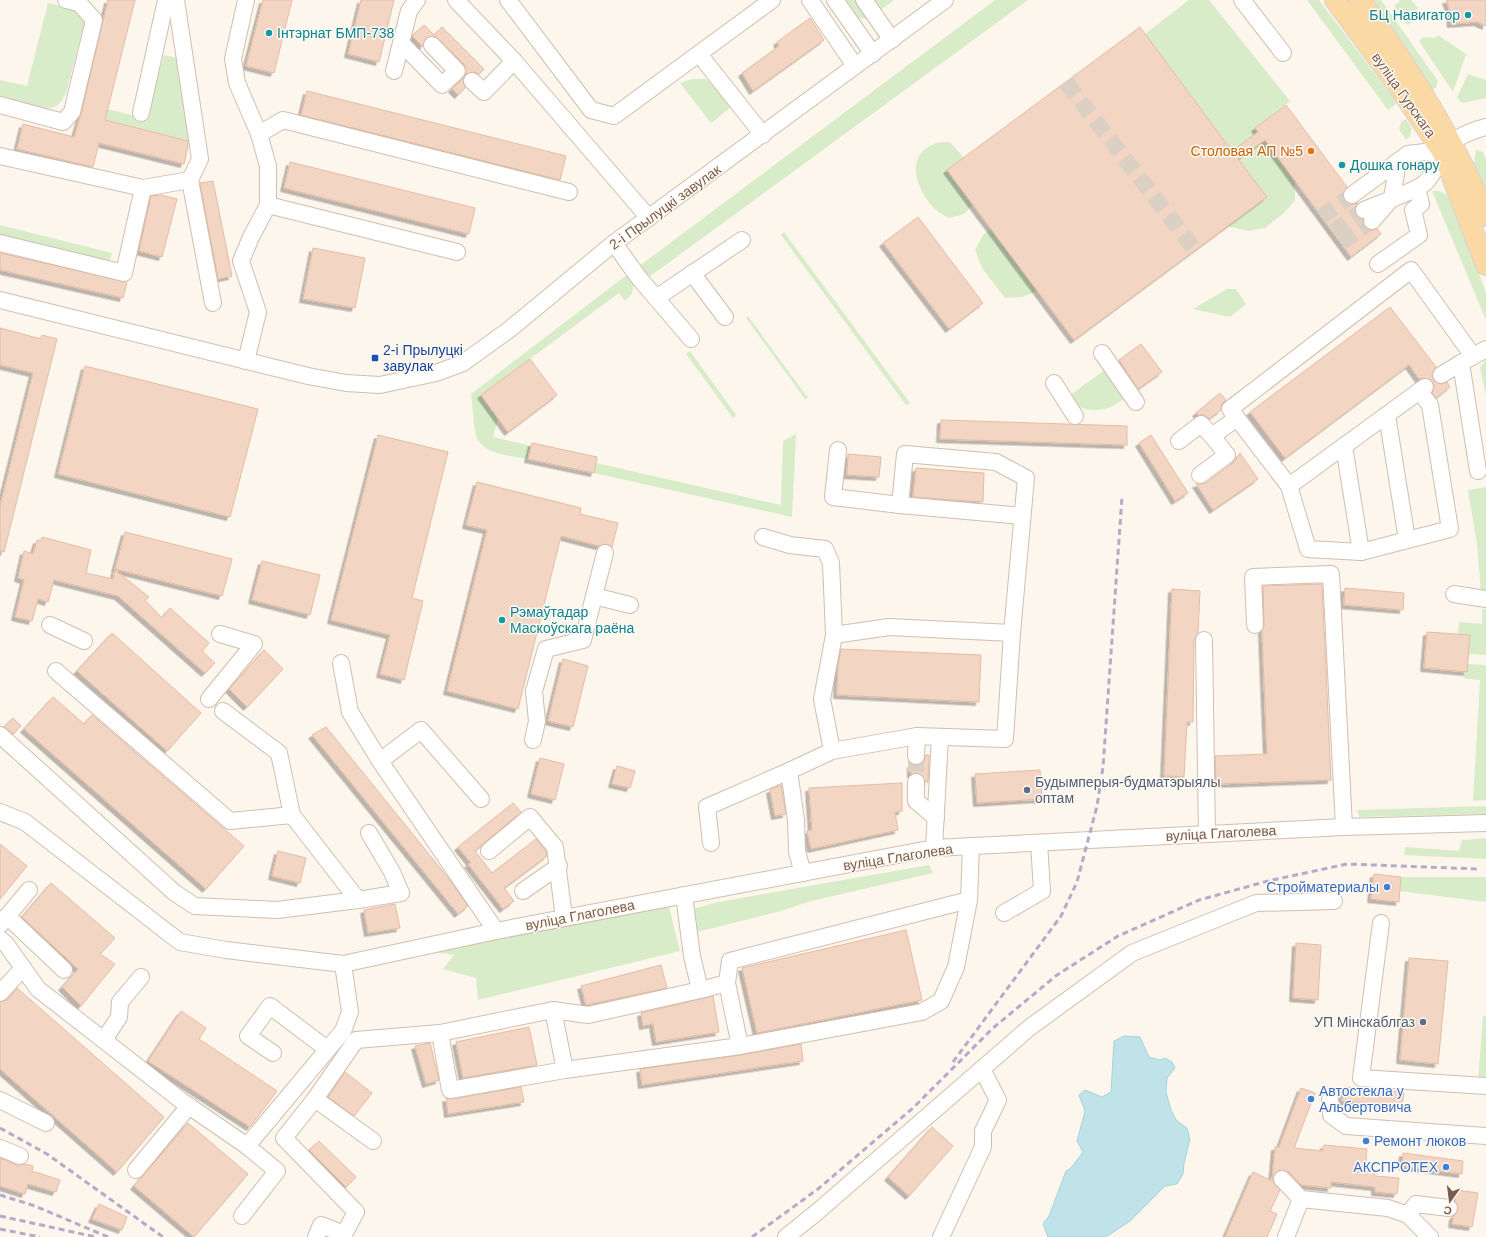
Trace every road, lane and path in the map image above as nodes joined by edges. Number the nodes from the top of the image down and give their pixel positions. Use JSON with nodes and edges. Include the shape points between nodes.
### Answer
{"nodes":[{"id":1,"x":166,"y":0,"type":"edge"},
{"id":2,"x":176,"y":0,"type":"edge"},
{"id":3,"x":246,"y":0,"type":"edge"},
{"id":4,"x":417,"y":0,"type":"edge"},
{"id":5,"x":456,"y":0,"type":"edge"},
{"id":6,"x":508,"y":0,"type":"edge"},
{"id":7,"x":772,"y":0,"type":"edge"},
{"id":8,"x":810,"y":0,"type":"edge"},
{"id":9,"x":835,"y":0,"type":"edge"},
{"id":10,"x":864,"y":0,"type":"edge"},
{"id":11,"x":945,"y":0,"type":"edge"},
{"id":12,"x":1242,"y":0,"type":"edge"},
{"id":13,"x":1335,"y":0,"type":"edge"},
{"id":14,"x":1360,"y":0,"type":"edge"},
{"id":15,"x":75,"y":1,"type":"edge"},
{"id":16,"x":892,"y":40,"type":"junction"},
{"id":17,"x":401,"y":44,"type":"junction"},
{"id":18,"x":432,"y":45,"type":"dead end"},
{"id":19,"x":1283,"y":53,"type":"dead end"},
{"id":20,"x":699,"y":54,"type":"junction"},
{"id":21,"x":873,"y":54,"type":"junction"},
{"id":22,"x":514,"y":61,"type":"junction"},
{"id":23,"x":855,"y":66,"type":"junction"},
{"id":24,"x":394,"y":71,"type":"dead end"},
{"id":25,"x":472,"y":81,"type":"dead end"},
{"id":26,"x":0,"y":105,"type":"edge"},
{"id":27,"x":141,"y":113,"type":"dead end"},
{"id":28,"x":1486,"y":128,"type":"edge"},
{"id":29,"x":259,"y":134,"type":"junction"},
{"id":30,"x":763,"y":135,"type":"junction"},
{"id":31,"x":1448,"y":147,"type":"junction"},
{"id":32,"x":0,"y":156,"type":"edge"},
{"id":33,"x":1398,"y":162,"type":"junction"},
{"id":34,"x":190,"y":180,"type":"junction"},
{"id":35,"x":144,"y":188,"type":"junction"},
{"id":36,"x":1417,"y":188,"type":"junction"},
{"id":37,"x":569,"y":192,"type":"dead end"},
{"id":38,"x":1392,"y":198,"type":"junction"},
{"id":39,"x":268,"y":205,"type":"junction"},
{"id":40,"x":1486,"y":216,"type":"edge"},
{"id":41,"x":649,"y":218,"type":"junction"},
{"id":42,"x":742,"y":240,"type":"dead end"},
{"id":43,"x":0,"y":243,"type":"edge"},
{"id":44,"x":614,"y":243,"type":"junction"},
{"id":45,"x":457,"y":252,"type":"dead end"},
{"id":46,"x":1378,"y":264,"type":"dead end"},
{"id":47,"x":1486,"y":265,"type":"edge"},
{"id":48,"x":692,"y":273,"type":"junction"},
{"id":49,"x":656,"y":298,"type":"junction"},
{"id":50,"x":0,"y":300,"type":"edge"},
{"id":51,"x":213,"y":303,"type":"dead end"},
{"id":52,"x":726,"y":316,"type":"dead end"},
{"id":53,"x":691,"y":339,"type":"dead end"},
{"id":54,"x":1102,"y":353,"type":"dead end"},
{"id":55,"x":1473,"y":356,"type":"edge"},
{"id":56,"x":246,"y":361,"type":"junction"},
{"id":57,"x":1441,"y":375,"type":"dead end"},
{"id":58,"x":1054,"y":383,"type":"dead end"},
{"id":59,"x":1136,"y":402,"type":"dead end"},
{"id":60,"x":1387,"y":415,"type":"junction"},
{"id":61,"x":1075,"y":416,"type":"dead end"},
{"id":62,"x":1237,"y":418,"type":"junction"},
{"id":63,"x":1212,"y":436,"type":"junction"},
{"id":64,"x":1179,"y":441,"type":"dead end"},
{"id":65,"x":1344,"y":446,"type":"junction"},
{"id":66,"x":838,"y":450,"type":"dead end"},
{"id":67,"x":1478,"y":471,"type":"dead end"},
{"id":68,"x":1200,"y":475,"type":"dead end"},
{"id":69,"x":1289,"y":486,"type":"junction"},
{"id":70,"x":900,"y":505,"type":"junction"},
{"id":71,"x":1022,"y":516,"type":"junction"},
{"id":72,"x":763,"y":537,"type":"dead end"},
{"id":73,"x":1407,"y":540,"type":"junction"},
{"id":74,"x":605,"y":552,"type":"dead end"},
{"id":75,"x":1361,"y":552,"type":"junction"},
{"id":76,"x":1454,"y":594,"type":"dead end"},
{"id":77,"x":594,"y":596,"type":"junction"},
{"id":78,"x":1486,"y":598,"type":"edge"},
{"id":79,"x":630,"y":605,"type":"dead end"},
{"id":80,"x":50,"y":625,"type":"dead end"},
{"id":81,"x":1255,"y":625,"type":"dead end"},
{"id":82,"x":1012,"y":633,"type":"junction"},
{"id":83,"x":220,"y":634,"type":"dead end"},
{"id":84,"x":834,"y":635,"type":"junction"},
{"id":85,"x":1204,"y":640,"type":"dead end"},
{"id":86,"x":84,"y":641,"type":"dead end"},
{"id":87,"x":341,"y":663,"type":"dead end"},
{"id":88,"x":56,"y":671,"type":"dead end"},
{"id":89,"x":208,"y":699,"type":"dead end"},
{"id":90,"x":222,"y":711,"type":"dead end"},
{"id":91,"x":0,"y":735,"type":"edge"},
{"id":92,"x":917,"y":736,"type":"junction"},
{"id":93,"x":940,"y":737,"type":"junction"},
{"id":94,"x":533,"y":740,"type":"dead end"},
{"id":95,"x":832,"y":751,"type":"junction"},
{"id":96,"x":916,"y":756,"type":"tunnel mouth"},
{"id":97,"x":380,"y":761,"type":"junction"},
{"id":98,"x":789,"y":771,"type":"junction"},
{"id":99,"x":916,"y":782,"type":"tunnel mouth"},
{"id":100,"x":481,"y":799,"type":"dead end"},
{"id":101,"x":0,"y":812,"type":"edge"},
{"id":102,"x":292,"y":815,"type":"junction"},
{"id":103,"x":936,"y":818,"type":"junction"},
{"id":104,"x":1486,"y":823,"type":"edge"},
{"id":105,"x":1344,"y":827,"type":"junction"},
{"id":106,"x":369,"y":833,"type":"dead end"},
{"id":107,"x":1207,"y":834,"type":"junction"},
{"id":108,"x":711,"y":843,"type":"dead end"},
{"id":109,"x":1039,"y":843,"type":"junction"},
{"id":110,"x":971,"y":846,"type":"junction"},
{"id":111,"x":934,"y":848,"type":"junction"},
{"id":112,"x":489,"y":851,"type":"dead end"},
{"id":113,"x":559,"y":866,"type":"junction"},
{"id":114,"x":803,"y":873,"type":"junction"},
{"id":115,"x":29,"y":890,"type":"dead end"},
{"id":116,"x":523,"y":891,"type":"dead end"},
{"id":117,"x":684,"y":895,"type":"junction"},
{"id":118,"x":358,"y":900,"type":"junction"},
{"id":119,"x":969,"y":900,"type":"junction"},
{"id":120,"x":1334,"y":901,"type":"dead end"},
{"id":121,"x":1004,"y":913,"type":"dead end"},
{"id":122,"x":564,"y":918,"type":"junction"},
{"id":123,"x":4,"y":921,"type":"edge"},
{"id":124,"x":1381,"y":923,"type":"dead end"},
{"id":125,"x":496,"y":931,"type":"junction"},
{"id":126,"x":0,"y":939,"type":"edge"},
{"id":127,"x":344,"y":964,"type":"junction"},
{"id":128,"x":23,"y":968,"type":"junction"},
{"id":129,"x":64,"y":970,"type":"dead end"},
{"id":130,"x":141,"y":977,"type":"dead end"},
{"id":131,"x":728,"y":983,"type":"junction"},
{"id":132,"x":700,"y":990,"type":"junction"},
{"id":133,"x":0,"y":993,"type":"edge"},
{"id":134,"x":552,"y":1010,"type":"junction"},
{"id":135,"x":440,"y":1033,"type":"junction"},
{"id":136,"x":104,"y":1040,"type":"junction"},
{"id":137,"x":740,"y":1046,"type":"junction"},
{"id":138,"x":328,"y":1049,"type":"junction"},
{"id":139,"x":273,"y":1053,"type":"dead end"},
{"id":140,"x":982,"y":1069,"type":"junction"},
{"id":141,"x":565,"y":1070,"type":"junction"},
{"id":142,"x":1486,"y":1086,"type":"edge"},
{"id":143,"x":315,"y":1099,"type":"junction"},
{"id":144,"x":0,"y":1100,"type":"edge"},
{"id":145,"x":1330,"y":1100,"type":"dead end"},
{"id":146,"x":189,"y":1106,"type":"junction"},
{"id":147,"x":46,"y":1123,"type":"dead end"},
{"id":148,"x":1486,"y":1136,"type":"edge"},
{"id":149,"x":372,"y":1141,"type":"dead end"},
{"id":150,"x":247,"y":1146,"type":"junction"},
{"id":151,"x":0,"y":1148,"type":"edge"},
{"id":152,"x":20,"y":1156,"type":"dead end"},
{"id":153,"x":136,"y":1170,"type":"dead end"},
{"id":154,"x":1282,"y":1179,"type":"dead end"},
{"id":155,"x":1301,"y":1200,"type":"junction"},
{"id":156,"x":1449,"y":1208,"type":"dead end"},
{"id":157,"x":1408,"y":1215,"type":"junction"},
{"id":158,"x":242,"y":1216,"type":"dead end"},
{"id":159,"x":316,"y":1237,"type":"edge"},
{"id":160,"x":786,"y":1237,"type":"edge"},
{"id":161,"x":941,"y":1237,"type":"edge"},
{"id":162,"x":1286,"y":1237,"type":"edge"},
{"id":163,"x":1430,"y":1237,"type":"edge"}],
"edges":[{"from":1,"to":27,"type":"street"},
{"from":2,"to":34,"type":"street","via":[[200,159]]},
{"from":3,"to":29,"type":"street","via":[[233,59],[237,83]]},
{"from":4,"to":17,"type":"street","via":[[409,11]]},
{"from":5,"to":22,"type":"street"},
{"from":6,"to":20,"type":"street","via":[[591,110],[614,116]]},
{"from":7,"to":20,"type":"street"},
{"from":8,"to":23,"type":"street"},
{"from":9,"to":21,"type":"street"},
{"from":10,"to":16,"type":"street"},
{"from":11,"to":16,"type":"street","name":"2-і Прылуцкі завулак"},
{"from":12,"to":19,"type":"street"},
{"from":13,"to":31,"type":"main road","name":"вуліца Гурскага"},
{"from":14,"to":31,"type":"main road","name":"вуліца Гурскага","via":[[1404,65]]},
{"from":15,"to":26,"type":"street","via":[[94,20],[72,112],[63,122]]},
{"from":16,"to":21,"type":"street","name":"2-і Прылуцкі завулак"},
{"from":17,"to":18,"type":"street","via":[[442,85],[458,71]]},
{"from":17,"to":24,"type":"street"},
{"from":20,"to":30,"type":"street"},
{"from":21,"to":23,"type":"street","name":"2-і Прылуцкі завулак"},
{"from":22,"to":25,"type":"street","via":[[484,92]]},
{"from":22,"to":41,"type":"street"},
{"from":23,"to":30,"type":"street","name":"2-і Прылуцкі завулак"},
{"from":28,"to":31,"type":"street","via":[[1475,130]]},
{"from":29,"to":37,"type":"street","via":[[282,120]]},
{"from":29,"to":39,"type":"street","via":[[268,166]]},
{"from":30,"to":41,"type":"street","name":"2-і Прылуцкі завулак"},
{"from":31,"to":33,"type":"street","via":[[1408,154]]},
{"from":31,"to":36,"type":"street","via":[[1436,170]]},
{"from":31,"to":40,"type":"main road","name":"вуліца Гурскага","via":[[1471,179]]},
{"from":31,"to":47,"type":"main road","name":"вуліца Гурскага"},
{"from":32,"to":35,"type":"street"},
{"from":33,"to":38,"type":"street"},
{"from":33,"to":38,"type":"street","via":[[1376,177],[1361,207]]},
{"from":34,"to":35,"type":"street"},
{"from":34,"to":51,"type":"street"},
{"from":35,"to":43,"type":"street","via":[[124,273]]},
{"from":36,"to":38,"type":"street"},
{"from":36,"to":46,"type":"street","via":[[1421,204],[1413,210],[1419,235]]},
{"from":39,"to":45,"type":"street"},
{"from":39,"to":56,"type":"street","via":[[250,237],[241,261],[258,312]]},
{"from":41,"to":44,"type":"street","name":"2-і Прылуцкі завулак"},
{"from":42,"to":48,"type":"street"},
{"from":44,"to":49,"type":"street"},
{"from":44,"to":56,"type":"street","name":"2-і Прылуцкі завулак","via":[[510,329],[463,363],[436,373],[380,384],[346,383]]},
{"from":48,"to":49,"type":"street"},
{"from":48,"to":52,"type":"street"},
{"from":49,"to":53,"type":"street"},
{"from":50,"to":56,"type":"street","name":"2-і Прылуцкі завулак"},
{"from":54,"to":59,"type":"street"},
{"from":55,"to":57,"type":"street"},
{"from":55,"to":62,"type":"street","via":[[1411,270],[1230,409]]},
{"from":55,"to":67,"type":"street"},
{"from":58,"to":61,"type":"street"},
{"from":60,"to":65,"type":"street"},
{"from":60,"to":73,"type":"street"},
{"from":60,"to":73,"type":"street","via":[[1422,389],[1430,405],[1450,529]]},
{"from":62,"to":63,"type":"street"},
{"from":62,"to":69,"type":"street"},
{"from":63,"to":64,"type":"street","via":[[1201,424]]},
{"from":63,"to":68,"type":"street","via":[[1227,455]]},
{"from":65,"to":69,"type":"street"},
{"from":65,"to":75,"type":"street"},
{"from":66,"to":70,"type":"street","via":[[833,497]]},
{"from":69,"to":75,"type":"street","via":[[1308,549]]},
{"from":70,"to":71,"type":"street"},
{"from":70,"to":71,"type":"street","via":[[905,454],[996,462],[1026,478]]},
{"from":71,"to":82,"type":"street"},
{"from":72,"to":84,"type":"street","via":[[790,545],[825,549],[831,563]]},
{"from":73,"to":75,"type":"street"},
{"from":74,"to":77,"type":"street"},
{"from":76,"to":78,"type":"street"},
{"from":77,"to":79,"type":"street"},
{"from":77,"to":94,"type":"street","via":[[583,640],[546,649],[534,691],[537,721]]},
{"from":80,"to":86,"type":"street"},
{"from":81,"to":105,"type":"street","via":[[1253,577],[1331,574]]},
{"from":82,"to":84,"type":"street","via":[[889,627]]},
{"from":82,"to":93,"type":"street","via":[[1005,739]]},
{"from":83,"to":89,"type":"street","via":[[254,644]]},
{"from":84,"to":95,"type":"street","via":[[822,699]]},
{"from":85,"to":107,"type":"street"},
{"from":87,"to":97,"type":"street","via":[[350,712]]},
{"from":88,"to":102,"type":"street","via":[[230,821]]},
{"from":90,"to":102,"type":"street","via":[[279,753]]},
{"from":91,"to":118,"type":"street","via":[[175,893],[195,906],[277,910]]},
{"from":92,"to":93,"type":"street"},
{"from":92,"to":95,"type":"street"},
{"from":92,"to":96,"type":"street"},
{"from":93,"to":103,"type":"street"},
{"from":95,"to":98,"type":"street"},
{"from":97,"to":100,"type":"street","via":[[421,730]]},
{"from":97,"to":125,"type":"street"},
{"from":98,"to":108,"type":"street","via":[[707,807]]},
{"from":98,"to":114,"type":"street","via":[[796,820],[797,852]]},
{"from":99,"to":103,"type":"street","via":[[916,801]]},
{"from":101,"to":127,"type":"street","name":"вуліца Глаголева","via":[[24,822],[180,942]]},
{"from":102,"to":118,"type":"street"},
{"from":103,"to":111,"type":"street"},
{"from":104,"to":105,"type":"street","name":"вуліца Глаголева"},
{"from":105,"to":107,"type":"street","name":"вуліца Глаголева"},
{"from":106,"to":118,"type":"street","via":[[401,893]]},
{"from":107,"to":109,"type":"street","name":"вуліца Глаголева"},
{"from":109,"to":110,"type":"street","name":"вуліца Глаголева"},
{"from":109,"to":121,"type":"street","via":[[1042,891]]},
{"from":110,"to":111,"type":"street","name":"вуліца Глаголева"},
{"from":110,"to":119,"type":"street"},
{"from":111,"to":114,"type":"street","name":"вуліца Глаголева"},
{"from":112,"to":113,"type":"street","via":[[530,817],[555,847]]},
{"from":113,"to":116,"type":"street"},
{"from":113,"to":122,"type":"street"},
{"from":114,"to":117,"type":"street","name":"вуліца Глаголева"},
{"from":115,"to":123,"type":"street"},
{"from":117,"to":122,"type":"street","name":"вуліца Глаголева"},
{"from":117,"to":132,"type":"street","via":[[692,956]]},
{"from":119,"to":131,"type":"street","via":[[730,961]]},
{"from":119,"to":137,"type":"street","via":[[956,967],[941,1001],[922,1012]]},
{"from":120,"to":140,"type":"street","via":[[1256,903],[1132,953],[1029,1028]]},
{"from":122,"to":125,"type":"street","name":"вуліца Глаголева"},
{"from":123,"to":129,"type":"street"},
{"from":124,"to":142,"type":"street","via":[[1361,1078]]},
{"from":125,"to":127,"type":"street","name":"вуліца Глаголева"},
{"from":126,"to":128,"type":"street"},
{"from":127,"to":138,"type":"street","via":[[350,1012],[343,1031]]},
{"from":128,"to":133,"type":"street"},
{"from":128,"to":136,"type":"street","via":[[38,989]]},
{"from":130,"to":136,"type":"street","via":[[120,1002],[119,1018]]},
{"from":131,"to":132,"type":"street"},
{"from":131,"to":137,"type":"street"},
{"from":132,"to":134,"type":"street","via":[[588,1015]]},
{"from":134,"to":135,"type":"street"},
{"from":134,"to":141,"type":"street"},
{"from":135,"to":141,"type":"street","via":[[450,1090]]},
{"from":135,"to":143,"type":"street","via":[[356,1040]]},
{"from":136,"to":146,"type":"street"},
{"from":137,"to":141,"type":"street"},
{"from":138,"to":139,"type":"street","via":[[270,1006],[248,1036]]},
{"from":138,"to":150,"type":"street"},
{"from":140,"to":160,"type":"street"},
{"from":140,"to":161,"type":"street","via":[[998,1100],[983,1131],[983,1147]]},
{"from":143,"to":149,"type":"street"},
{"from":143,"to":159,"type":"street","via":[[284,1138],[356,1212],[344,1234],[321,1225]]},
{"from":144,"to":147,"type":"street"},
{"from":145,"to":148,"type":"street","via":[[1331,1115],[1346,1126]]},
{"from":146,"to":150,"type":"street"},
{"from":146,"to":153,"type":"street"},
{"from":150,"to":158,"type":"street","via":[[277,1171]]},
{"from":151,"to":152,"type":"street"},
{"from":154,"to":155,"type":"street"},
{"from":155,"to":157,"type":"street","via":[[1388,1208]]},
{"from":155,"to":162,"type":"street"},
{"from":156,"to":157,"type":"street","via":[[1416,1204]]},
{"from":157,"to":163,"type":"street"}]}
